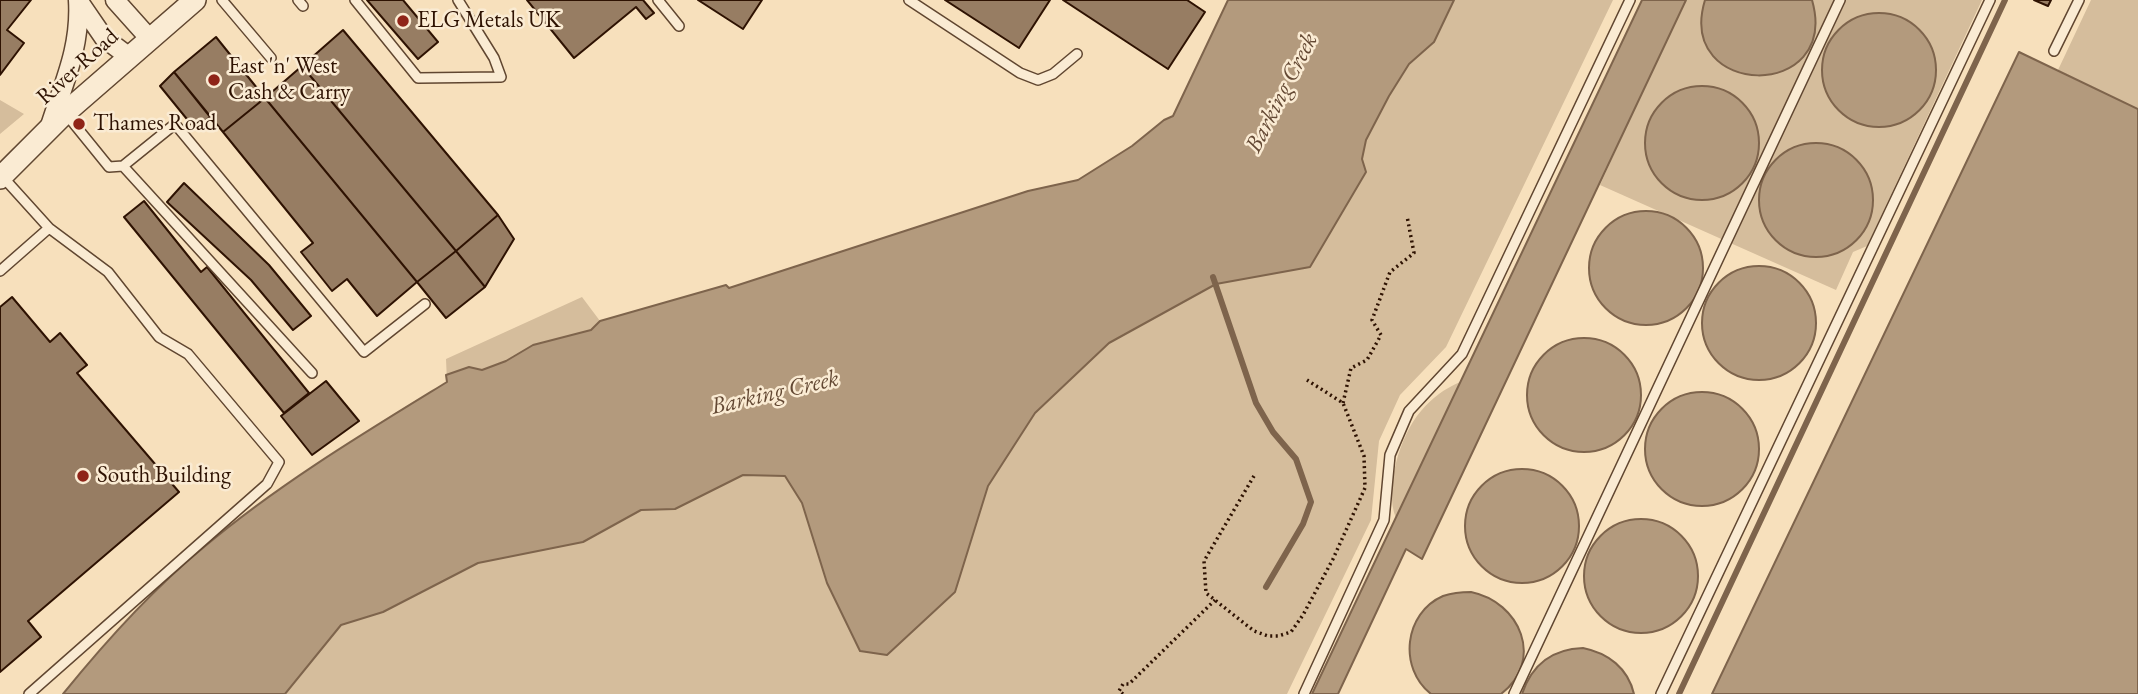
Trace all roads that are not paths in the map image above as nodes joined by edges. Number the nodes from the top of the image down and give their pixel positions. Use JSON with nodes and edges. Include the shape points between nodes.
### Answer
{"nodes":[{"id":1,"x":78,"y":0,"type":"edge"},
{"id":2,"x":115,"y":0,"type":"edge"},
{"id":3,"x":195,"y":0,"type":"edge"},
{"id":4,"x":222,"y":0,"type":"edge"},
{"id":5,"x":355,"y":0,"type":"edge"},
{"id":6,"x":458,"y":0,"type":"edge"},
{"id":7,"x":658,"y":0,"type":"edge"},
{"id":8,"x":909,"y":0,"type":"edge"},
{"id":9,"x":1630,"y":0,"type":"edge"},
{"id":10,"x":1840,"y":0,"type":"edge"},
{"id":11,"x":1990,"y":0,"type":"edge"},
{"id":12,"x":2078,"y":0,"type":"edge"},
{"id":13,"x":679,"y":26,"type":"dead end"},
{"id":14,"x":149,"y":38,"type":"junction"},
{"id":15,"x":2054,"y":51,"type":"dead end"},
{"id":16,"x":1077,"y":54,"type":"dead end"},
{"id":17,"x":128,"y":56,"type":"junction"},
{"id":18,"x":271,"y":58,"type":"dead end"},
{"id":19,"x":58,"y":120,"type":"junction"},
{"id":20,"x":123,"y":166,"type":"junction"},
{"id":21,"x":1,"y":177,"type":"edge"},
{"id":22,"x":49,"y":228,"type":"junction"},
{"id":23,"x":0,"y":271,"type":"edge"},
{"id":24,"x":425,"y":304,"type":"dead end"},
{"id":25,"x":312,"y":373,"type":"dead end"},
{"id":26,"x":29,"y":694,"type":"edge"},
{"id":27,"x":1304,"y":694,"type":"edge"},
{"id":28,"x":1514,"y":694,"type":"edge"},
{"id":29,"x":1661,"y":694,"type":"edge"}],
"edges":[{"from":1,"to":17,"type":"street","via":[[104,38]]},
{"from":1,"to":19,"type":"street","via":[[73,61],[62,86]]},
{"from":2,"to":14,"type":"street"},
{"from":3,"to":14,"type":"street","name":"River Road"},
{"from":4,"to":18,"type":"lane"},
{"from":5,"to":6,"type":"lane","via":[[418,78],[501,77]]},
{"from":7,"to":13,"type":"lane"},
{"from":8,"to":16,"type":"lane","via":[[1020,73],[1038,80]]},
{"from":9,"to":27,"type":"lane","via":[[1462,354],[1409,411],[1390,455],[1384,520]]},
{"from":10,"to":28,"type":"lane"},
{"from":11,"to":29,"type":"lane"},
{"from":12,"to":15,"type":"lane"},
{"from":14,"to":17,"type":"street","name":"River Road"},
{"from":17,"to":19,"type":"street","name":"River Road"},
{"from":19,"to":20,"type":"lane","via":[[109,167]]},
{"from":19,"to":21,"type":"street","name":"River Road"},
{"from":20,"to":24,"type":"lane","via":[[174,124],[363,352]]},
{"from":20,"to":25,"type":"lane"},
{"from":21,"to":22,"type":"lane"},
{"from":22,"to":23,"type":"lane"},
{"from":22,"to":26,"type":"lane","via":[[108,272],[159,337],[188,354],[279,462],[267,484]]}]}
